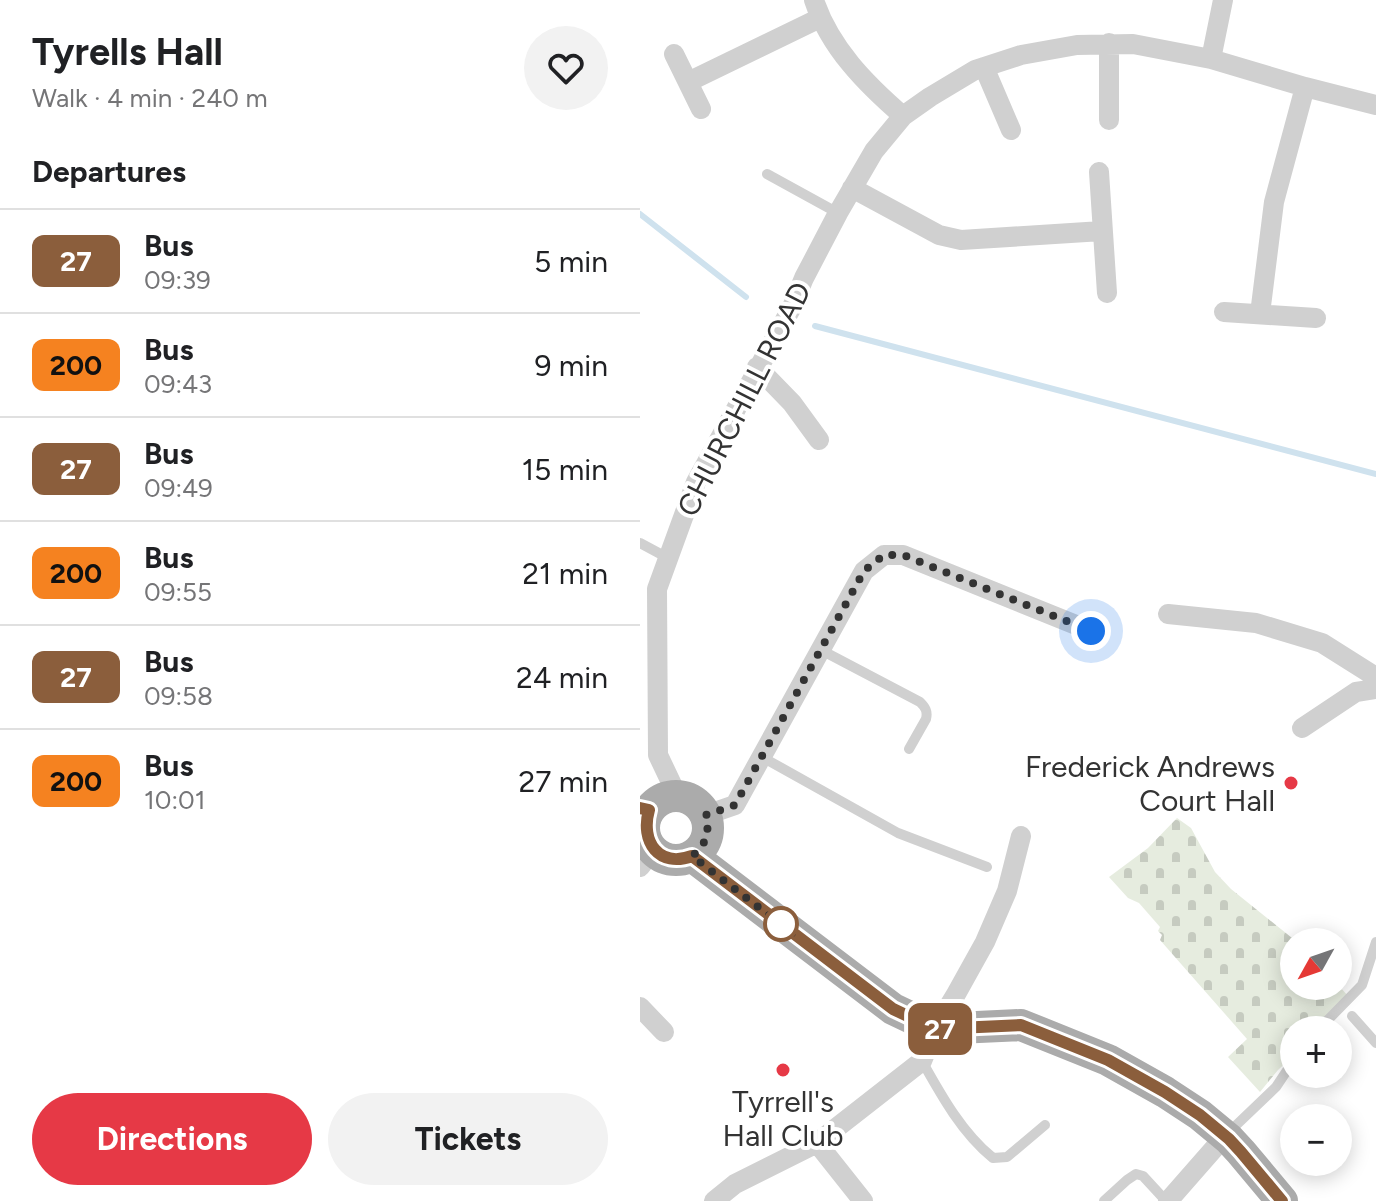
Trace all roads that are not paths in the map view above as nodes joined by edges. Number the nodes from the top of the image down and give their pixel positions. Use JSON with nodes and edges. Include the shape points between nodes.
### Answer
{"nodes":[{"id":1,"x":1223,"y":0,"type":"edge"},
{"id":2,"x":817,"y":9,"type":"edge"},
{"id":3,"x":1109,"y":43,"type":"junction"},
{"id":4,"x":674,"y":54,"type":"dead end"},
{"id":5,"x":1211,"y":59,"type":"junction"},
{"id":6,"x":984,"y":67,"type":"junction"},
{"id":7,"x":688,"y":82,"type":"junction"},
{"id":8,"x":1305,"y":87,"type":"junction"},
{"id":9,"x":1376,"y":105,"type":"edge"},
{"id":10,"x":701,"y":109,"type":"dead end"},
{"id":11,"x":903,"y":116,"type":"junction"},
{"id":12,"x":1109,"y":120,"type":"dead end"},
{"id":13,"x":1011,"y":130,"type":"dead end"},
{"id":14,"x":1099,"y":172,"type":"dead end"},
{"id":15,"x":767,"y":174,"type":"dead end"},
{"id":16,"x":852,"y":188,"type":"junction"},
{"id":17,"x":838,"y":213,"type":"junction"},
{"id":18,"x":1102,"y":231,"type":"junction"},
{"id":19,"x":1107,"y":293,"type":"dead end"},
{"id":20,"x":1224,"y":312,"type":"dead end"},
{"id":21,"x":1260,"y":314,"type":"junction"},
{"id":22,"x":1316,"y":318,"type":"dead end"},
{"id":23,"x":757,"y":367,"type":"junction"},
{"id":24,"x":819,"y":440,"type":"dead end"},
{"id":25,"x":640,"y":543,"type":"edge"},
{"id":26,"x":668,"y":558,"type":"junction"},
{"id":27,"x":1168,"y":614,"type":"dead end"},
{"id":28,"x":1091,"y":631,"type":"dead end"},
{"id":29,"x":821,"y":650,"type":"junction"},
{"id":30,"x":1376,"y":677,"type":"edge"},
{"id":31,"x":1376,"y":689,"type":"edge"},
{"id":32,"x":1302,"y":728,"type":"dead end"},
{"id":33,"x":909,"y":749,"type":"dead end"},
{"id":34,"x":762,"y":757,"type":"junction"},
{"id":35,"x":655,"y":804,"type":"edge"},
{"id":36,"x":706,"y":815,"type":"junction"},
{"id":37,"x":1021,"y":836,"type":"dead end"},
{"id":38,"x":692,"y":856,"type":"junction"},
{"id":39,"x":646,"y":858,"type":"edge"},
{"id":40,"x":987,"y":867,"type":"dead end"},
{"id":41,"x":1376,"y":942,"type":"edge"},
{"id":42,"x":640,"y":1007,"type":"edge"},
{"id":43,"x":1332,"y":1016,"type":"edge"},
{"id":44,"x":1352,"y":1016,"type":"dead end"},
{"id":45,"x":935,"y":1029,"type":"junction"},
{"id":46,"x":664,"y":1032,"type":"dead end"},
{"id":47,"x":1376,"y":1043,"type":"edge"},
{"id":48,"x":922,"y":1061,"type":"junction"},
{"id":49,"x":1280,"y":1081,"type":"edge"},
{"id":50,"x":1045,"y":1125,"type":"dead end"},
{"id":51,"x":1225,"y":1136,"type":"junction"},
{"id":52,"x":817,"y":1143,"type":"junction"},
{"id":53,"x":714,"y":1201,"type":"edge"},
{"id":54,"x":863,"y":1201,"type":"edge"},
{"id":55,"x":1104,"y":1201,"type":"edge"},
{"id":56,"x":1167,"y":1201,"type":"edge"},
{"id":57,"x":1282,"y":1201,"type":"edge"}],
"edges":[{"from":1,"to":5,"type":"street"},
{"from":2,"to":7,"type":"street"},
{"from":2,"to":11,"type":"street","via":[[841,52],[870,88]]},
{"from":3,"to":5,"type":"street","name":"CHURCHILL ROAD"},
{"from":3,"to":6,"type":"street","name":"CHURCHILL ROAD","via":[[1021,55]]},
{"from":3,"to":12,"type":"street"},
{"from":4,"to":7,"type":"street"},
{"from":5,"to":8,"type":"street","name":"CHURCHILL ROAD"},
{"from":6,"to":11,"type":"street","name":"CHURCHILL ROAD"},
{"from":6,"to":13,"type":"street"},
{"from":7,"to":10,"type":"street"},
{"from":8,"to":9,"type":"street","name":"CHURCHILL ROAD"},
{"from":8,"to":21,"type":"street","via":[[1274,202]]},
{"from":11,"to":16,"type":"street","name":"CHURCHILL ROAD"},
{"from":14,"to":18,"type":"street"},
{"from":15,"to":17,"type":"lane"},
{"from":16,"to":17,"type":"street","name":"CHURCHILL ROAD"},
{"from":16,"to":18,"type":"street","via":[[939,235],[961,240]]},
{"from":17,"to":23,"type":"street","name":"CHURCHILL ROAD"},
{"from":18,"to":19,"type":"street"},
{"from":20,"to":21,"type":"street"},
{"from":21,"to":22,"type":"street"},
{"from":23,"to":24,"type":"street"},
{"from":23,"to":26,"type":"street","name":"CHURCHILL ROAD","via":[[696,482]]},
{"from":25,"to":26,"type":"lane"},
{"from":26,"to":35,"type":"street","name":"CHURCHILL ROAD","via":[[657,589]]},
{"from":27,"to":30,"type":"street","via":[[1256,623],[1322,643]]},
{"from":28,"to":29,"type":"street","via":[[903,555],[884,555],[864,571]]},
{"from":29,"to":33,"type":"lane","via":[[924,706],[928,714]]},
{"from":29,"to":34,"type":"street"},
{"from":31,"to":32,"type":"street","via":[[1356,692]]},
{"from":34,"to":36,"type":"street","via":[[735,805]]},
{"from":34,"to":40,"type":"lane","via":[[898,833]]},
{"from":35,"to":36,"type":"main road","via":[[694,801]]},
{"from":35,"to":39,"type":"main road","via":[[645,820]]},
{"from":36,"to":38,"type":"main road","via":[[705,843]]},
{"from":37,"to":45,"type":"street","via":[[1007,891],[985,942]]},
{"from":38,"to":39,"type":"main road"},
{"from":38,"to":45,"type":"main road","via":[[893,1009]]},
{"from":41,"to":43,"type":"lane","via":[[1362,985]]},
{"from":42,"to":46,"type":"street"},
{"from":44,"to":47,"type":"lane"},
{"from":45,"to":48,"type":"street"},
{"from":45,"to":51,"type":"main road","via":[[1021,1025],[1108,1060],[1165,1092]]},
{"from":48,"to":50,"type":"lane","via":[[972,1139],[993,1158],[1007,1157]]},
{"from":48,"to":52,"type":"street"},
{"from":49,"to":51,"type":"lane"},
{"from":51,"to":56,"type":"street"},
{"from":51,"to":57,"type":"main road"},
{"from":52,"to":53,"type":"street","via":[[735,1184]]},
{"from":52,"to":54,"type":"street"},
{"from":55,"to":56,"type":"lane","via":[[1136,1174]]}]}
